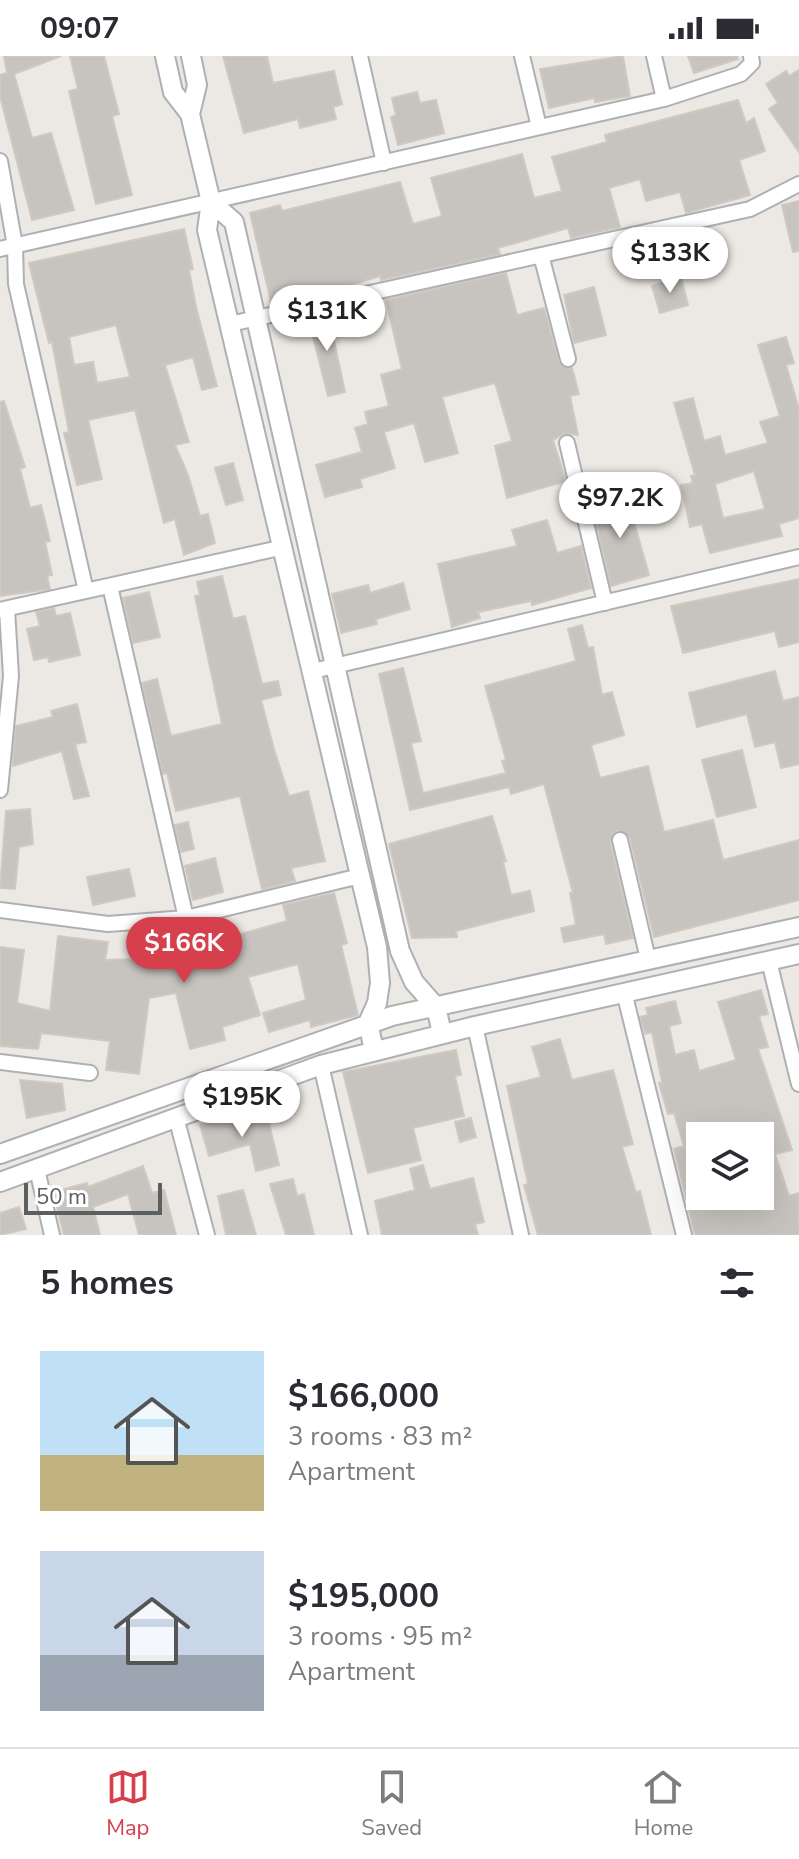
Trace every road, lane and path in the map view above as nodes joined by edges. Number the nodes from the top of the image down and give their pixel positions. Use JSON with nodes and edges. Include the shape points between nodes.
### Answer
{"nodes":[{"id":1,"x":165,"y":56,"type":"edge"},
{"id":2,"x":191,"y":56,"type":"edge"},
{"id":3,"x":360,"y":56,"type":"edge"},
{"id":4,"x":522,"y":56,"type":"edge"},
{"id":5,"x":654,"y":56,"type":"edge"},
{"id":6,"x":751,"y":56,"type":"edge"},
{"id":7,"x":664,"y":99,"type":"junction"},
{"id":8,"x":190,"y":114,"type":"junction"},
{"id":9,"x":539,"y":127,"type":"junction"},
{"id":10,"x":0,"y":161,"type":"edge"},
{"id":11,"x":384,"y":163,"type":"junction"},
{"id":12,"x":799,"y":184,"type":"edge"},
{"id":13,"x":211,"y":202,"type":"junction"},
{"id":14,"x":7,"y":247,"type":"edge"},
{"id":15,"x":541,"y":255,"type":"junction"},
{"id":16,"x":257,"y":317,"type":"junction"},
{"id":17,"x":230,"y":324,"type":"junction"},
{"id":18,"x":568,"y":359,"type":"dead end"},
{"id":19,"x":567,"y":443,"type":"dead end"},
{"id":20,"x":284,"y":547,"type":"junction"},
{"id":21,"x":799,"y":557,"type":"edge"},
{"id":22,"x":110,"y":586,"type":"junction"},
{"id":23,"x":86,"y":591,"type":"junction"},
{"id":24,"x":605,"y":603,"type":"junction"},
{"id":25,"x":4,"y":610,"type":"edge"},
{"id":26,"x":337,"y":665,"type":"junction"},
{"id":27,"x":313,"y":671,"type":"junction"},
{"id":28,"x":0,"y":790,"type":"edge"},
{"id":29,"x":620,"y":840,"type":"dead end"},
{"id":30,"x":360,"y":876,"type":"junction"},
{"id":31,"x":0,"y":910,"type":"edge"},
{"id":32,"x":186,"y":918,"type":"junction"},
{"id":33,"x":799,"y":927,"type":"edge"},
{"id":34,"x":799,"y":954,"type":"edge"},
{"id":35,"x":648,"y":959,"type":"junction"},
{"id":36,"x":769,"y":961,"type":"junction"},
{"id":37,"x":624,"y":992,"type":"junction"},
{"id":38,"x":436,"y":1007,"type":"junction"},
{"id":39,"x":368,"y":1023,"type":"junction"},
{"id":40,"x":475,"y":1026,"type":"junction"},
{"id":41,"x":442,"y":1033,"type":"junction"},
{"id":42,"x":374,"y":1050,"type":"junction"},
{"id":43,"x":0,"y":1062,"type":"edge"},
{"id":44,"x":321,"y":1065,"type":"junction"},
{"id":45,"x":90,"y":1073,"type":"dead end"},
{"id":46,"x":799,"y":1084,"type":"edge"},
{"id":47,"x":176,"y":1117,"type":"junction"},
{"id":48,"x":0,"y":1154,"type":"edge"},
{"id":49,"x":37,"y":1169,"type":"junction"},
{"id":50,"x":0,"y":1182,"type":"edge"},
{"id":51,"x":52,"y":1235,"type":"edge"},
{"id":52,"x":207,"y":1235,"type":"edge"},
{"id":53,"x":360,"y":1235,"type":"edge"},
{"id":54,"x":521,"y":1235,"type":"edge"},
{"id":55,"x":684,"y":1235,"type":"edge"}],
"edges":[{"from":1,"to":8,"type":"street","via":[[173,92]]},
{"from":2,"to":8,"type":"street","via":[[197,85]]},
{"from":3,"to":11,"type":"street"},
{"from":4,"to":9,"type":"street"},
{"from":5,"to":7,"type":"street"},
{"from":6,"to":7,"type":"street","via":[[752,63],[741,74]]},
{"from":7,"to":9,"type":"street"},
{"from":8,"to":13,"type":"street"},
{"from":9,"to":11,"type":"street"},
{"from":10,"to":14,"type":"street"},
{"from":11,"to":13,"type":"street"},
{"from":12,"to":15,"type":"street","via":[[750,209]]},
{"from":13,"to":14,"type":"street"},
{"from":13,"to":16,"type":"street","via":[[234,222]]},
{"from":13,"to":17,"type":"street","via":[[207,230]]},
{"from":14,"to":23,"type":"street"},
{"from":15,"to":16,"type":"street"},
{"from":15,"to":18,"type":"street"},
{"from":16,"to":17,"type":"street"},
{"from":16,"to":26,"type":"street"},
{"from":17,"to":20,"type":"street"},
{"from":19,"to":24,"type":"street"},
{"from":20,"to":22,"type":"street"},
{"from":20,"to":27,"type":"street"},
{"from":21,"to":24,"type":"street"},
{"from":22,"to":23,"type":"street"},
{"from":22,"to":32,"type":"street"},
{"from":23,"to":25,"type":"street"},
{"from":24,"to":26,"type":"street"},
{"from":25,"to":28,"type":"street","via":[[11,676]]},
{"from":26,"to":27,"type":"street"},
{"from":26,"to":38,"type":"street","via":[[400,951],[414,982]]},
{"from":27,"to":30,"type":"street"},
{"from":29,"to":35,"type":"street"},
{"from":30,"to":32,"type":"street"},
{"from":30,"to":39,"type":"street","via":[[380,983]]},
{"from":31,"to":32,"type":"street","via":[[108,924]]},
{"from":33,"to":35,"type":"street"},
{"from":34,"to":36,"type":"street"},
{"from":35,"to":38,"type":"street"},
{"from":36,"to":37,"type":"street"},
{"from":36,"to":46,"type":"street"},
{"from":37,"to":40,"type":"street"},
{"from":37,"to":55,"type":"street"},
{"from":38,"to":39,"type":"street"},
{"from":38,"to":41,"type":"street"},
{"from":39,"to":42,"type":"street"},
{"from":39,"to":48,"type":"street"},
{"from":40,"to":41,"type":"street"},
{"from":40,"to":54,"type":"street"},
{"from":41,"to":42,"type":"street"},
{"from":42,"to":44,"type":"street"},
{"from":43,"to":45,"type":"street"},
{"from":44,"to":47,"type":"street"},
{"from":44,"to":53,"type":"street"},
{"from":47,"to":49,"type":"street"},
{"from":47,"to":52,"type":"street"},
{"from":49,"to":50,"type":"street"},
{"from":49,"to":51,"type":"street"}]}
